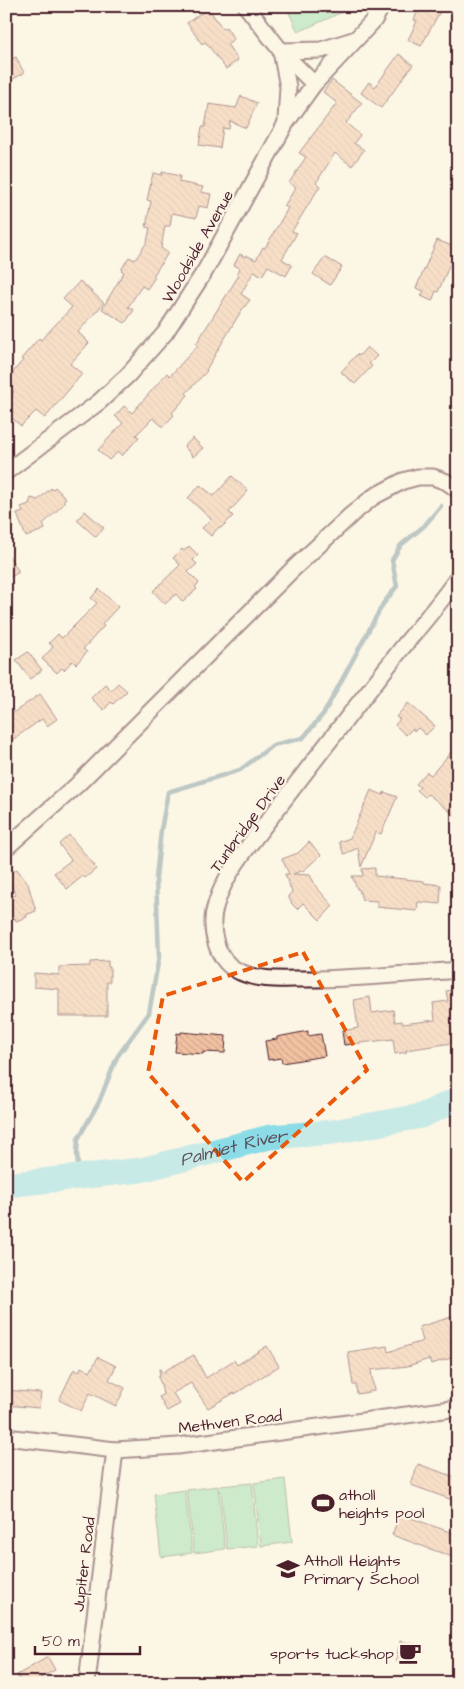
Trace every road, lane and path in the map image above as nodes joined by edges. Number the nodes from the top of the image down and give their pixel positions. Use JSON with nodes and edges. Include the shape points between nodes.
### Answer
{"nodes":[{"id":1,"x":246,"y":6,"type":"edge"},
{"id":2,"x":382,"y":6,"type":"edge"},
{"id":3,"x":354,"y":40,"type":"junction"},
{"id":4,"x":281,"y":51,"type":"junction"},
{"id":5,"x":314,"y":84,"type":"junction"},
{"id":6,"x":286,"y":123,"type":"junction"},
{"id":7,"x":6,"y":472,"type":"edge"},
{"id":8,"x":458,"y":490,"type":"edge"},
{"id":9,"x":458,"y":577,"type":"edge"},
{"id":10,"x":6,"y":848,"type":"edge"},
{"id":11,"x":458,"y":970,"type":"edge"},
{"id":12,"x":458,"y":1408,"type":"edge"},
{"id":13,"x":6,"y":1437,"type":"edge"},
{"id":14,"x":115,"y":1450,"type":"junction"},
{"id":15,"x":87,"y":1683,"type":"edge"}],
"edges":[{"from":1,"to":4,"type":"street"},
{"from":2,"to":3,"type":"street","name":"Woodside Avenue","via":[[374,20]]},
{"from":3,"to":4,"type":"street","via":[[310,52]]},
{"from":3,"to":5,"type":"street","name":"Woodside Avenue"},
{"from":4,"to":5,"type":"street"},
{"from":4,"to":6,"type":"street","via":[[288,87]]},
{"from":5,"to":6,"type":"street","name":"Woodside Avenue"},
{"from":6,"to":7,"type":"street","name":"Woodside Avenue","via":[[205,271],[165,333],[99,402]]},
{"from":8,"to":10,"type":"street","via":[[440,479],[418,477],[373,497],[291,571],[76,785]]},
{"from":9,"to":11,"type":"street","name":"Tunbridge Drive","via":[[234,867],[223,886],[213,917],[214,933],[224,960],[239,972],[252,976],[335,979]]},
{"from":12,"to":14,"type":"street","name":"Methven Road","via":[[178,1446]]},
{"from":13,"to":14,"type":"street","name":"Methven Road"},
{"from":14,"to":15,"type":"street","name":"Jupiter Road"}]}
